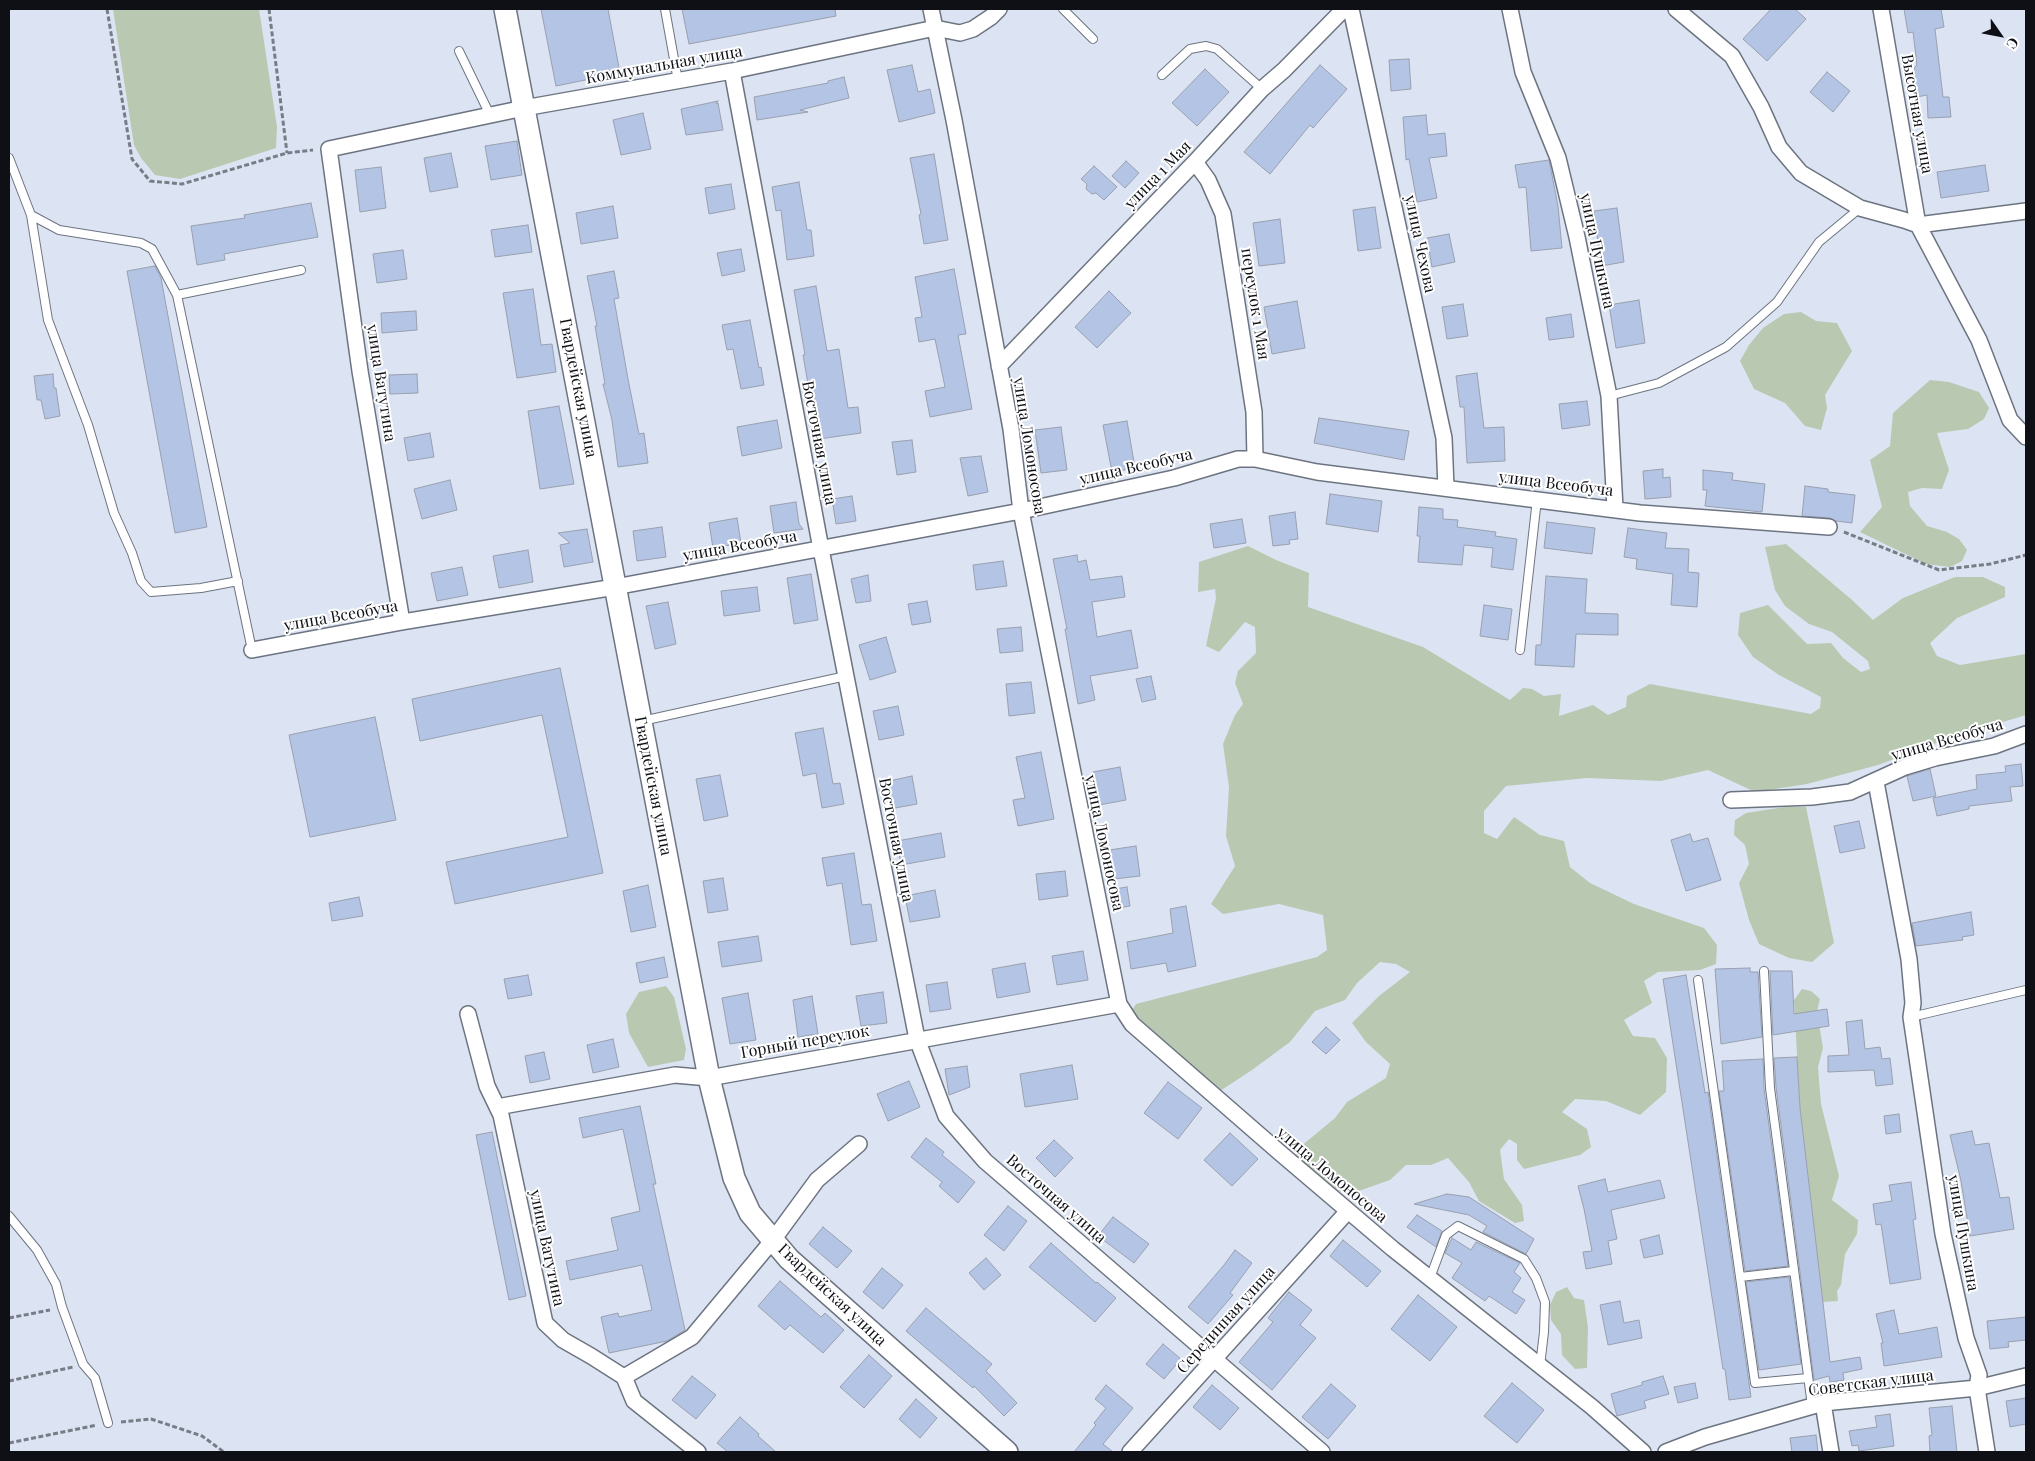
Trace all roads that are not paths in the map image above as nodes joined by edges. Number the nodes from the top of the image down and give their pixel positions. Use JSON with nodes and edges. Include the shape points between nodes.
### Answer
{"nodes":[{"id":1,"x":505,"y":9,"type":"edge"},
{"id":2,"x":665,"y":9,"type":"edge"},
{"id":3,"x":931,"y":9,"type":"edge"},
{"id":4,"x":999,"y":9,"type":"edge"},
{"id":5,"x":1063,"y":9,"type":"edge"},
{"id":6,"x":1344,"y":9,"type":"edge"},
{"id":7,"x":1351,"y":9,"type":"edge"},
{"id":8,"x":1510,"y":9,"type":"edge"},
{"id":9,"x":1676,"y":9,"type":"edge"},
{"id":10,"x":1881,"y":9,"type":"edge"},
{"id":11,"x":935,"y":28,"type":"junction"},
{"id":12,"x":1093,"y":39,"type":"dead end"},
{"id":13,"x":459,"y":51,"type":"dead end"},
{"id":14,"x":732,"y":71,"type":"junction"},
{"id":15,"x":1162,"y":75,"type":"dead end"},
{"id":16,"x":678,"y":81,"type":"junction"},
{"id":17,"x":1262,"y":89,"type":"junction"},
{"id":18,"x":524,"y":108,"type":"junction"},
{"id":19,"x":490,"y":115,"type":"junction"},
{"id":20,"x":329,"y":149,"type":"joint"},
{"id":21,"x":9,"y":158,"type":"edge"},
{"id":22,"x":1195,"y":162,"type":"junction"},
{"id":23,"x":1860,"y":208,"type":"junction"},
{"id":24,"x":2026,"y":211,"type":"edge"},
{"id":25,"x":31,"y":216,"type":"junction"},
{"id":26,"x":1918,"y":226,"type":"junction"},
{"id":27,"x":301,"y":270,"type":"dead end"},
{"id":28,"x":177,"y":295,"type":"junction"},
{"id":29,"x":999,"y":366,"type":"junction"},
{"id":30,"x":1609,"y":396,"type":"junction"},
{"id":31,"x":2026,"y":437,"type":"edge"},
{"id":32,"x":1256,"y":459,"type":"junction"},
{"id":33,"x":1446,"y":488,"type":"junction"},
{"id":34,"x":1537,"y":499,"type":"junction"},
{"id":35,"x":1615,"y":508,"type":"junction"},
{"id":36,"x":1020,"y":511,"type":"junction"},
{"id":37,"x":1829,"y":526,"type":"road end"},
{"id":38,"x":821,"y":549,"type":"junction"},
{"id":39,"x":238,"y":581,"type":"junction"},
{"id":40,"x":615,"y":586,"type":"junction"},
{"id":41,"x":402,"y":622,"type":"junction"},
{"id":42,"x":252,"y":650,"type":"joint"},
{"id":43,"x":1520,"y":650,"type":"dead end"},
{"id":44,"x":846,"y":676,"type":"junction"},
{"id":45,"x":640,"y":721,"type":"junction"},
{"id":46,"x":2026,"y":734,"type":"edge"},
{"id":47,"x":1876,"y":782,"type":"junction"},
{"id":48,"x":1731,"y":800,"type":"dead end"},
{"id":49,"x":1764,"y":971,"type":"dead end"},
{"id":50,"x":1698,"y":980,"type":"dead end"},
{"id":51,"x":2026,"y":990,"type":"edge"},
{"id":52,"x":1119,"y":1004,"type":"junction"},
{"id":53,"x":468,"y":1014,"type":"dead end"},
{"id":54,"x":1911,"y":1017,"type":"junction"},
{"id":55,"x":917,"y":1039,"type":"junction"},
{"id":56,"x":709,"y":1078,"type":"junction"},
{"id":57,"x":497,"y":1107,"type":"junction"},
{"id":58,"x":859,"y":1144,"type":"dead end"},
{"id":59,"x":1348,"y":1210,"type":"junction"},
{"id":60,"x":9,"y":1216,"type":"edge"},
{"id":61,"x":773,"y":1240,"type":"junction"},
{"id":62,"x":1793,"y":1271,"type":"junction"},
{"id":63,"x":1740,"y":1277,"type":"junction"},
{"id":64,"x":1430,"y":1278,"type":"junction"},
{"id":65,"x":1215,"y":1360,"type":"junction"},
{"id":66,"x":1540,"y":1366,"type":"junction"},
{"id":67,"x":2026,"y":1376,"type":"edge"},
{"id":68,"x":624,"y":1377,"type":"junction"},
{"id":69,"x":1808,"y":1378,"type":"junction"},
{"id":70,"x":1977,"y":1388,"type":"junction"},
{"id":71,"x":1817,"y":1405,"type":"junction"},
{"id":72,"x":108,"y":1423,"type":"road end"},
{"id":73,"x":698,"y":1452,"type":"edge"},
{"id":74,"x":1007,"y":1452,"type":"edge"},
{"id":75,"x":1130,"y":1452,"type":"edge"},
{"id":76,"x":1322,"y":1452,"type":"edge"},
{"id":77,"x":1643,"y":1452,"type":"edge"},
{"id":78,"x":1666,"y":1452,"type":"edge"},
{"id":79,"x":1831,"y":1452,"type":"edge"},
{"id":80,"x":1986,"y":1452,"type":"edge"}],
"edges":[{"from":1,"to":18,"type":"street","name":"Гвардейская улица"},
{"from":2,"to":16,"type":"lane"},
{"from":3,"to":11,"type":"street","name":"улица Ломоносова"},
{"from":4,"to":11,"type":"street","name":"Коммунальная улица","via":[[973,29],[960,33]]},
{"from":5,"to":12,"type":"lane"},
{"from":6,"to":17,"type":"street","name":"улица 1 Мая"},
{"from":7,"to":33,"type":"street","name":"улица Чехова","via":[[1444,438]]},
{"from":8,"to":30,"type":"street","name":"улица Пушкина","via":[[1522,72],[1560,167]]},
{"from":9,"to":23,"type":"street","via":[[1732,56],[1780,147],[1801,173]]},
{"from":10,"to":26,"type":"street","name":"Высотная улица"},
{"from":11,"to":14,"type":"street","name":"Коммунальная улица"},
{"from":11,"to":29,"type":"street","name":"улица Ломоносова"},
{"from":13,"to":19,"type":"lane"},
{"from":14,"to":16,"type":"street","name":"Коммунальная улица"},
{"from":14,"to":38,"type":"street","name":"Восточная улица"},
{"from":15,"to":17,"type":"lane","via":[[1190,49],[1206,46],[1217,49]]},
{"from":16,"to":18,"type":"street","name":"Коммунальная улица"},
{"from":17,"to":22,"type":"street","name":"улица 1 Мая"},
{"from":18,"to":19,"type":"street","name":"Коммунальная улица"},
{"from":18,"to":40,"type":"street","name":"Гвардейская улица"},
{"from":19,"to":20,"type":"street","name":"Коммунальная улица"},
{"from":20,"to":41,"type":"street","name":"улица Ватутина","via":[[360,371]]},
{"from":21,"to":25,"type":"lane"},
{"from":22,"to":29,"type":"street","name":"улица 1 Мая"},
{"from":22,"to":32,"type":"street","name":"переулок 1 Мая","via":[[1208,180],[1223,214],[1254,412]]},
{"from":23,"to":26,"type":"street"},
{"from":23,"to":30,"type":"lane","via":[[1819,242],[1777,302],[1726,347],[1659,383]]},
{"from":24,"to":26,"type":"street"},
{"from":25,"to":28,"type":"lane","via":[[59,230],[141,242],[152,249]]},
{"from":25,"to":39,"type":"lane","via":[[48,320],[88,425],[114,513],[141,581],[151,592]]},
{"from":26,"to":31,"type":"street","name":"Высотная улица","via":[[1979,340],[2010,420]]},
{"from":27,"to":28,"type":"lane"},
{"from":28,"to":39,"type":"lane"},
{"from":29,"to":36,"type":"street","name":"улица Ломоносова","via":[[1011,429]]},
{"from":30,"to":35,"type":"street","name":"улица Пушкина"},
{"from":32,"to":33,"type":"street","name":"улица Всеобуча","via":[[1317,472]]},
{"from":32,"to":36,"type":"street","name":"улица Всеобуча","via":[[1238,459],[1174,478]]},
{"from":33,"to":34,"type":"street","name":"улица Всеобуча"},
{"from":34,"to":35,"type":"street","name":"улица Всеобуча"},
{"from":34,"to":43,"type":"lane"},
{"from":35,"to":37,"type":"street","name":"улица Всеобуча","via":[[1640,513]]},
{"from":36,"to":38,"type":"street","name":"улица Всеобуча"},
{"from":36,"to":52,"type":"street","name":"улица Ломоносова"},
{"from":38,"to":40,"type":"street","name":"улица Всеобуча"},
{"from":38,"to":44,"type":"street","name":"Восточная улица"},
{"from":39,"to":42,"type":"lane"},
{"from":40,"to":41,"type":"street","name":"улица Всеобуча"},
{"from":40,"to":45,"type":"street","name":"Гвардейская улица"},
{"from":41,"to":42,"type":"street","name":"улица Всеобуча"},
{"from":44,"to":45,"type":"lane"},
{"from":44,"to":55,"type":"street","name":"Восточная улица"},
{"from":45,"to":56,"type":"street","name":"Гвардейская улица"},
{"from":46,"to":47,"type":"street","name":"улица Всеобуча","via":[[1994,746],[1905,767]]},
{"from":47,"to":48,"type":"street","name":"улица Всеобуча","via":[[1850,792],[1812,797]]},
{"from":47,"to":54,"type":"street","name":"улица Пушкина","via":[[1909,959]]},
{"from":49,"to":62,"type":"lane","via":[[1770,1088]]},
{"from":50,"to":63,"type":"lane"},
{"from":51,"to":54,"type":"lane"},
{"from":52,"to":55,"type":"street","name":"Горный переулок"},
{"from":52,"to":59,"type":"street","name":"улица Ломоносова","via":[[1132,1024]]},
{"from":53,"to":57,"type":"street","name":"улица Ватутина","via":[[487,1086]]},
{"from":54,"to":70,"type":"street","name":"улица Пушкина","via":[[1943,1234],[1966,1338],[1979,1375]]},
{"from":55,"to":56,"type":"street","name":"Горный переулок"},
{"from":55,"to":65,"type":"street","name":"Восточная улица","via":[[946,1116],[985,1161]]},
{"from":56,"to":57,"type":"street","name":"Горный переулок","via":[[676,1075]]},
{"from":56,"to":61,"type":"street","name":"Гвардейская улица","via":[[734,1178],[750,1213]]},
{"from":57,"to":68,"type":"street","name":"улица Ватутина","via":[[545,1323],[563,1340]]},
{"from":58,"to":61,"type":"street","via":[[817,1180]]},
{"from":59,"to":64,"type":"street","name":"улица Ломоносова"},
{"from":59,"to":65,"type":"street","name":"Серединная улица"},
{"from":60,"to":72,"type":"lane","via":[[37,1250],[56,1284],[83,1364],[95,1378]]},
{"from":61,"to":68,"type":"street","via":[[692,1337]]},
{"from":61,"to":74,"type":"street","name":"Гвардейская улица","via":[[788,1259]]},
{"from":62,"to":63,"type":"lane"},
{"from":62,"to":69,"type":"lane"},
{"from":63,"to":69,"type":"lane","via":[[1755,1383]]},
{"from":64,"to":66,"type":"street","name":"улица Ломоносова"},
{"from":64,"to":66,"type":"lane","via":[[1446,1235],[1458,1226],[1524,1259],[1545,1302]]},
{"from":65,"to":75,"type":"street","name":"Серединная улица"},
{"from":65,"to":76,"type":"street","name":"Восточная улица"},
{"from":66,"to":77,"type":"street","name":"улица Ломоносова"},
{"from":67,"to":70,"type":"street","name":"Советская улица"},
{"from":68,"to":73,"type":"street","via":[[634,1401]]},
{"from":69,"to":71,"type":"lane"},
{"from":70,"to":71,"type":"street","name":"Советская улица"},
{"from":70,"to":80,"type":"street","name":"улица Пушкина"},
{"from":71,"to":78,"type":"street","name":"Советская улица"},
{"from":71,"to":79,"type":"street"}]}
